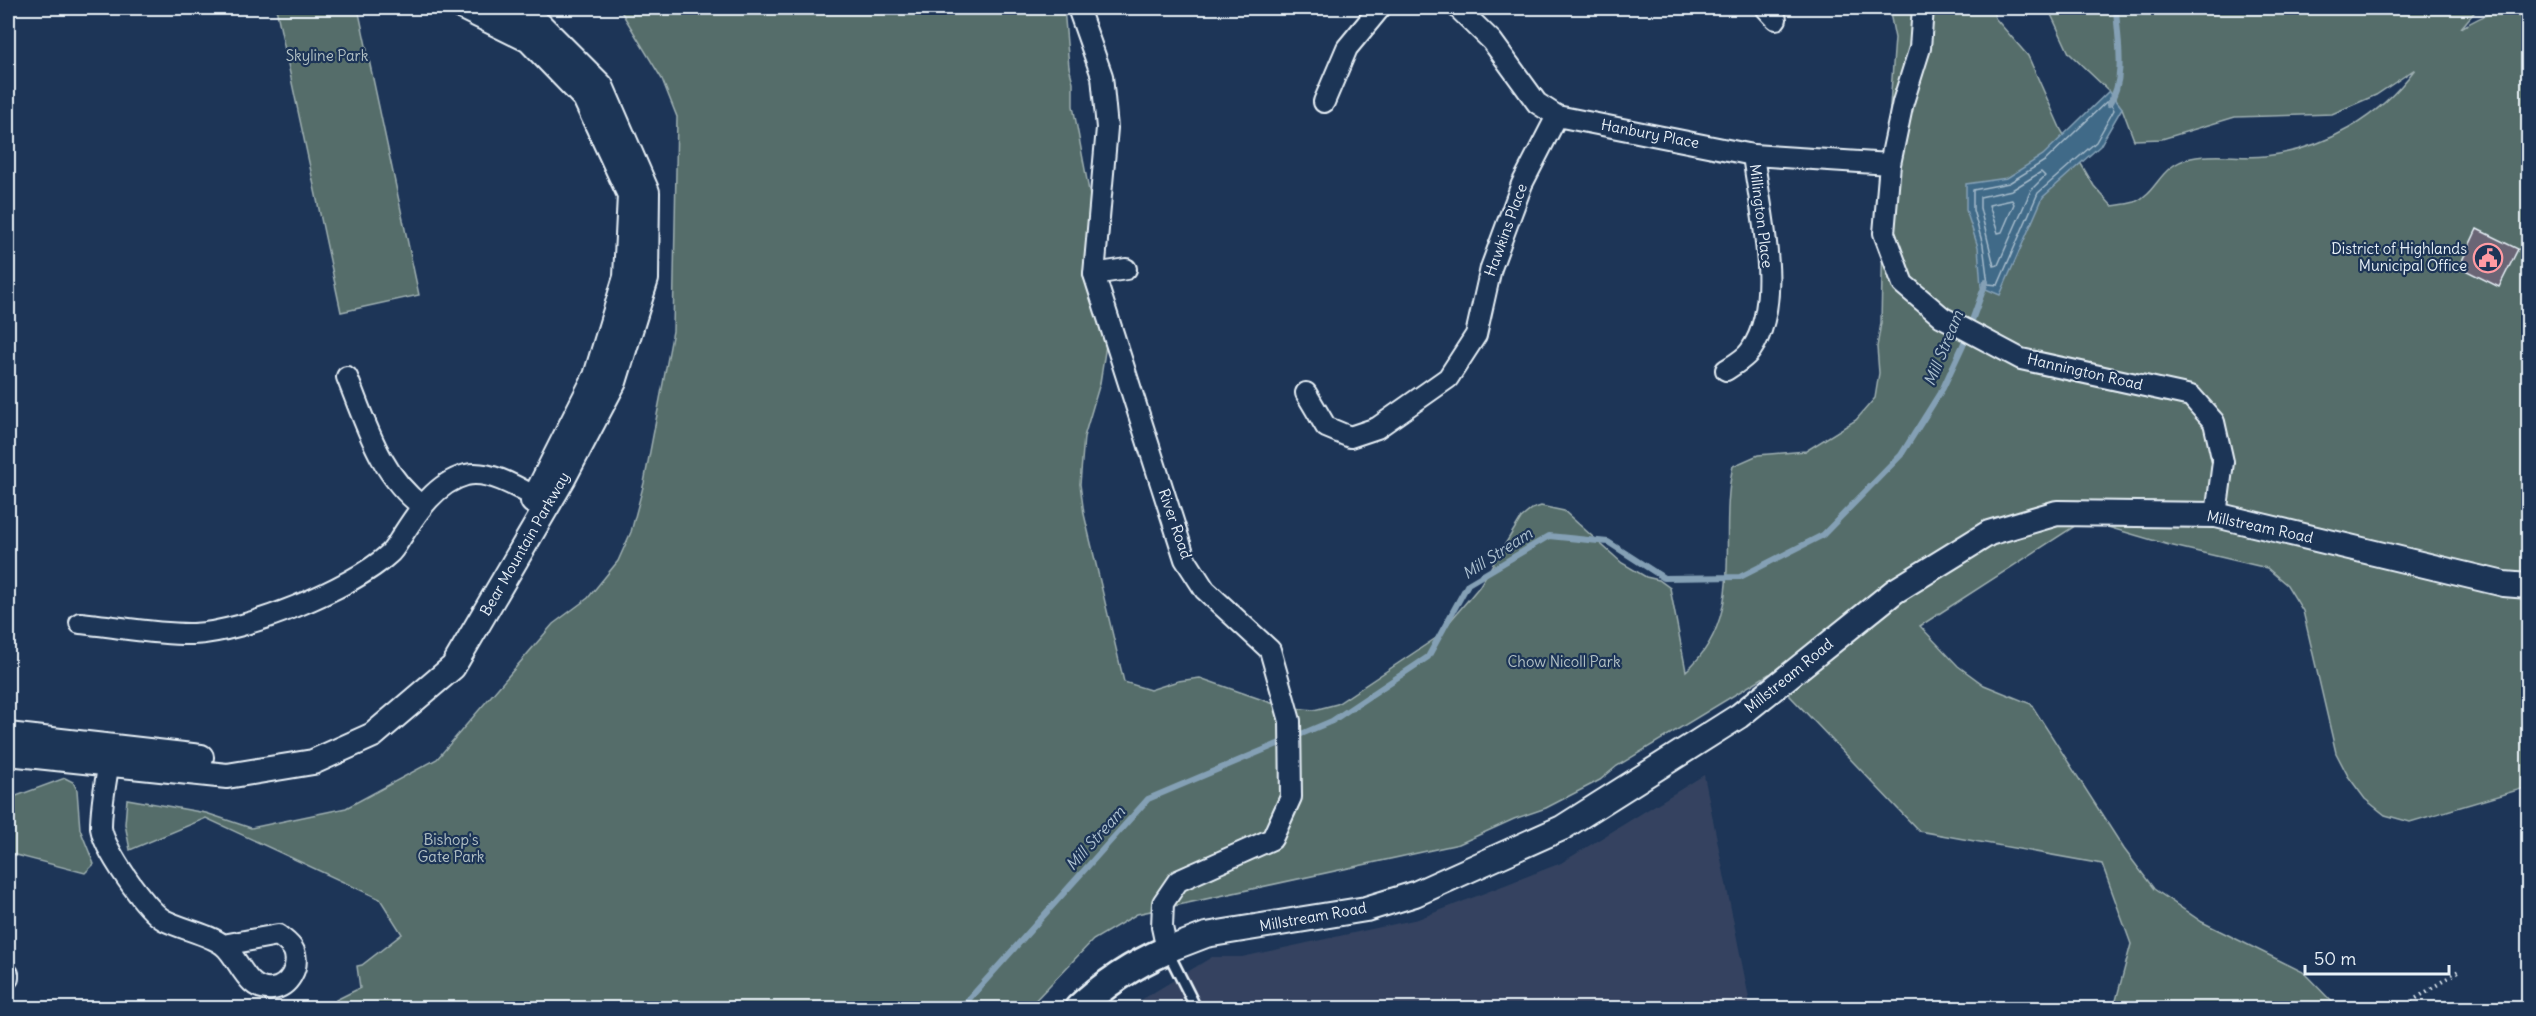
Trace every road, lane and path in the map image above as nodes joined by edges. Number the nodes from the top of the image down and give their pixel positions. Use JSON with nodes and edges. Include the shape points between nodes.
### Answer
{"nodes":[{"id":1,"x":464,"y":8,"type":"edge"},
{"id":2,"x":505,"y":8,"type":"edge"},
{"id":3,"x":1078,"y":8,"type":"edge"},
{"id":4,"x":1380,"y":8,"type":"edge"},
{"id":5,"x":1458,"y":8,"type":"edge"},
{"id":6,"x":1923,"y":8,"type":"edge"},
{"id":7,"x":1324,"y":102,"type":"dead end"},
{"id":8,"x":1557,"y":116,"type":"junction"},
{"id":9,"x":1753,"y":155,"type":"junction"},
{"id":10,"x":1890,"y":164,"type":"junction"},
{"id":11,"x":1126,"y":269,"type":"dead end"},
{"id":12,"x":1094,"y":274,"type":"junction"},
{"id":13,"x":1726,"y":370,"type":"dead end"},
{"id":14,"x":347,"y":377,"type":"dead end"},
{"id":15,"x":1306,"y":393,"type":"dead end"},
{"id":16,"x":541,"y":501,"type":"junction"},
{"id":17,"x":422,"y":506,"type":"junction"},
{"id":18,"x":2216,"y":515,"type":"junction"},
{"id":19,"x":2529,"y":586,"type":"edge"},
{"id":20,"x":80,"y":623,"type":"dead end"},
{"id":21,"x":8,"y":735,"type":"edge"},
{"id":22,"x":8,"y":753,"type":"edge"},
{"id":23,"x":110,"y":756,"type":"junction"},
{"id":24,"x":223,"y":945,"type":"dead end"},
{"id":25,"x":1167,"y":950,"type":"junction"},
{"id":26,"x":2460,"y":970,"type":"dead end"},
{"id":27,"x":1079,"y":1008,"type":"edge"},
{"id":28,"x":1196,"y":1008,"type":"edge"},
{"id":29,"x":2401,"y":1008,"type":"edge"}],
"edges":[{"from":1,"to":16,"type":"street","name":"Bear Mountain Parkway","via":[[529,40],[585,98],[630,195],[626,277],[596,376]]},
{"from":2,"to":16,"type":"street","name":"Bear Mountain Parkway","via":[[540,25],[601,86],[647,192],[646,279],[614,382]]},
{"from":3,"to":12,"type":"street","name":"River Road","via":[[1102,76],[1107,128]]},
{"from":4,"to":7,"type":"street","via":[[1347,48]]},
{"from":5,"to":8,"type":"street","name":"Hanbury Place","via":[[1492,40],[1537,103]]},
{"from":6,"to":10,"type":"street","name":"Hannington Road","via":[[1920,48]]},
{"from":8,"to":9,"type":"street","name":"Hanbury Place"},
{"from":8,"to":15,"type":"street","name":"Hawkins Place","via":[[1522,184],[1491,267],[1476,335],[1448,378],[1377,428],[1350,437],[1326,427]]},
{"from":9,"to":10,"type":"street","name":"Hanbury Place"},
{"from":9,"to":13,"type":"street","name":"Millington Place","via":[[1768,273],[1764,324],[1750,352]]},
{"from":10,"to":18,"type":"street","name":"Hannington Road","via":[[1884,232],[1903,284],[1942,317],[2021,358],[2191,396],[2214,422],[2223,462]]},
{"from":11,"to":12,"type":"street"},
{"from":12,"to":25,"type":"street","name":"River Road","via":[[1185,559],[1205,590],[1270,650],[1290,721],[1291,797],[1272,839],[1178,882],[1163,903],[1162,927]]},
{"from":14,"to":17,"type":"street","via":[[380,457],[400,488]]},
{"from":16,"to":17,"type":"street","via":[[490,476],[469,474],[449,481]]},
{"from":16,"to":23,"type":"street","name":"Bear Mountain Parkway","via":[[438,660],[368,721],[308,747],[230,760]]},
{"from":17,"to":20,"type":"street","via":[[390,554],[299,606],[243,626],[193,634]]},
{"from":18,"to":19,"type":"street","name":"Millstream Road","via":[[2504,584]]},
{"from":18,"to":25,"type":"street","name":"Millstream Road","via":[[2057,513],[1989,533],[1895,591],[1739,716],[1562,828],[1414,894],[1366,909],[1206,935]]},
{"from":21,"to":23,"type":"street","name":"Bear Mountain Parkway"},
{"from":22,"to":23,"type":"street","name":"Bear Mountain Parkway"},
{"from":23,"to":24,"type":"street","via":[[101,830],[132,889],[162,919]]},
{"from":25,"to":27,"type":"main road","name":"Millstream Road","via":[[1129,967]]},
{"from":25,"to":28,"type":"lane"},
{"from":26,"to":29,"type":"path"}]}
